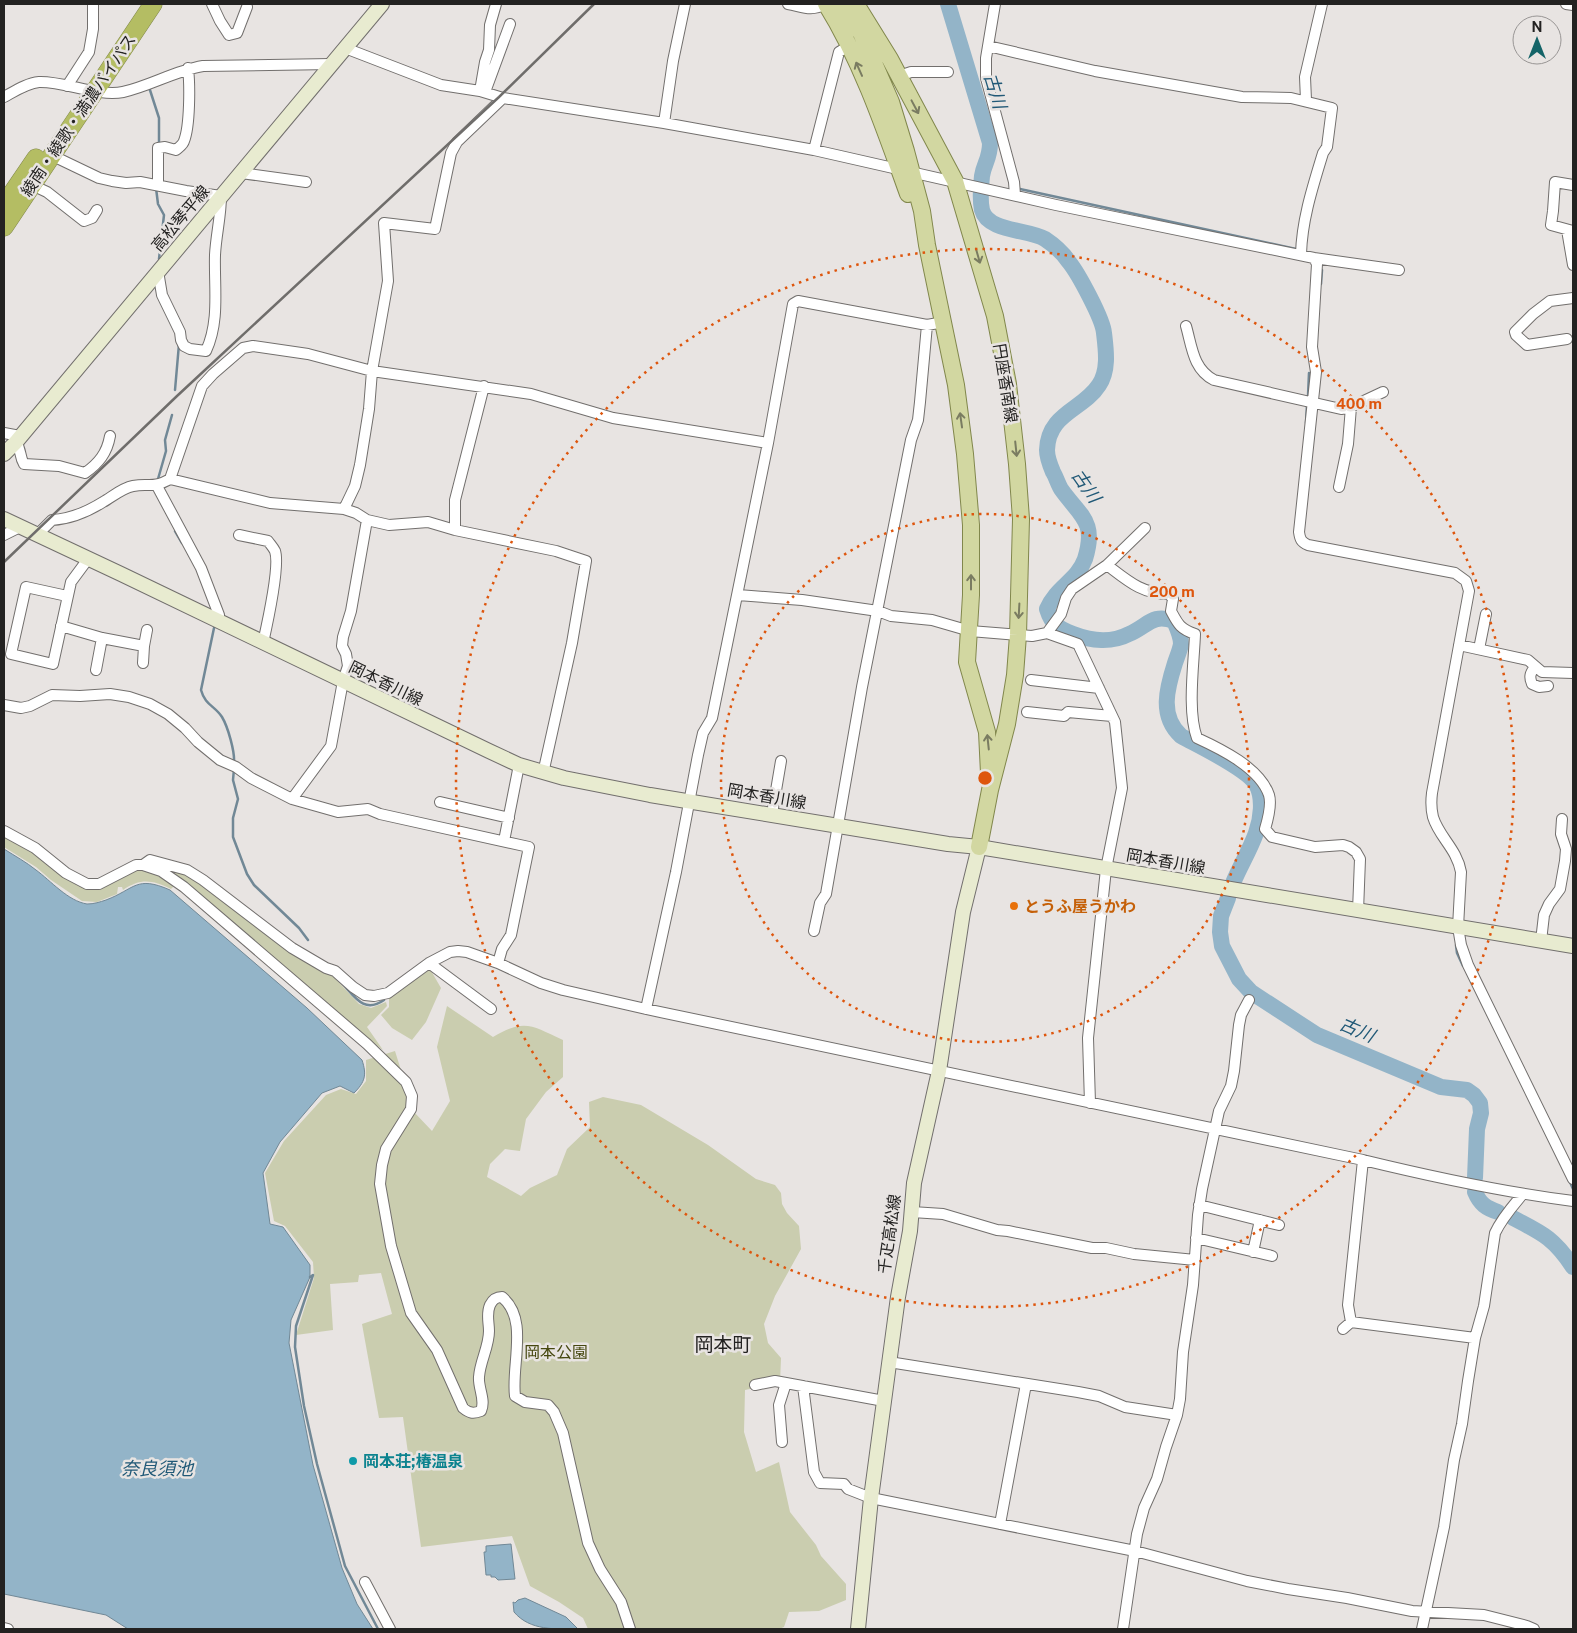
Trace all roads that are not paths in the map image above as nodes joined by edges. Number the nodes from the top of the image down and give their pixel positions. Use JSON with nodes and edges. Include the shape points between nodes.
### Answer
{"nodes":[{"id":1,"x":93,"y":4,"type":"edge"},
{"id":2,"x":138,"y":4,"type":"edge"},
{"id":3,"x":153,"y":4,"type":"edge"},
{"id":4,"x":212,"y":4,"type":"edge"},
{"id":5,"x":382,"y":4,"type":"edge"},
{"id":6,"x":496,"y":4,"type":"edge"},
{"id":7,"x":686,"y":4,"type":"edge"},
{"id":8,"x":788,"y":4,"type":"edge"},
{"id":9,"x":826,"y":4,"type":"edge"},
{"id":10,"x":841,"y":4,"type":"edge"},
{"id":11,"x":847,"y":4,"type":"edge"},
{"id":12,"x":856,"y":4,"type":"edge"},
{"id":13,"x":867,"y":4,"type":"edge"},
{"id":14,"x":995,"y":4,"type":"edge"},
{"id":15,"x":1322,"y":4,"type":"edge"},
{"id":16,"x":1566,"y":4,"type":"edge"},
{"id":17,"x":1573,"y":5,"type":"edge"},
{"id":18,"x":247,"y":8,"type":"dead end"},
{"id":19,"x":510,"y":24,"type":"dead end"},
{"id":20,"x":849,"y":46,"type":"junction"},
{"id":21,"x":867,"y":46,"type":"junction"},
{"id":22,"x":988,"y":46,"type":"junction"},
{"id":23,"x":345,"y":48,"type":"junction"},
{"id":24,"x":890,"y":59,"type":"junction"},
{"id":25,"x":332,"y":64,"type":"junction"},
{"id":26,"x":188,"y":68,"type":"junction"},
{"id":27,"x":948,"y":72,"type":"dead end"},
{"id":28,"x":899,"y":76,"type":"junction"},
{"id":29,"x":81,"y":88,"type":"junction"},
{"id":30,"x":482,"y":92,"type":"junction"},
{"id":31,"x":4,"y":97,"type":"edge"},
{"id":32,"x":503,"y":98,"type":"junction"},
{"id":33,"x":1306,"y":100,"type":"junction"},
{"id":34,"x":664,"y":123,"type":"junction"},
{"id":35,"x":814,"y":150,"type":"junction"},
{"id":36,"x":51,"y":155,"type":"junction"},
{"id":37,"x":905,"y":171,"type":"junction"},
{"id":38,"x":241,"y":173,"type":"junction"},
{"id":39,"x":955,"y":181,"type":"junction"},
{"id":40,"x":306,"y":182,"type":"dead end"},
{"id":41,"x":32,"y":185,"type":"junction"},
{"id":42,"x":158,"y":185,"type":"junction"},
{"id":43,"x":1573,"y":185,"type":"edge"},
{"id":44,"x":6,"y":195,"type":"edge"},
{"id":45,"x":1015,"y":195,"type":"junction"},
{"id":46,"x":221,"y":196,"type":"junction"},
{"id":47,"x":97,"y":210,"type":"dead end"},
{"id":48,"x":4,"y":227,"type":"edge"},
{"id":49,"x":1570,"y":230,"type":"edge"},
{"id":50,"x":1301,"y":254,"type":"junction"},
{"id":51,"x":1314,"y":258,"type":"junction"},
{"id":52,"x":1573,"y":265,"type":"edge"},
{"id":53,"x":1399,"y":270,"type":"dead end"},
{"id":54,"x":158,"y":271,"type":"junction"},
{"id":55,"x":1573,"y":298,"type":"edge"},
{"id":56,"x":944,"y":322,"type":"junction"},
{"id":57,"x":927,"y":325,"type":"junction"},
{"id":58,"x":1186,"y":326,"type":"dead end"},
{"id":59,"x":1567,"y":339,"type":"dead end"},
{"id":60,"x":372,"y":371,"type":"junction"},
{"id":61,"x":484,"y":386,"type":"junction"},
{"id":62,"x":1383,"y":392,"type":"dead end"},
{"id":63,"x":1313,"y":403,"type":"junction"},
{"id":64,"x":1351,"y":407,"type":"junction"},
{"id":65,"x":4,"y":433,"type":"edge"},
{"id":66,"x":110,"y":436,"type":"dead end"},
{"id":67,"x":18,"y":439,"type":"junction"},
{"id":68,"x":768,"y":443,"type":"junction"},
{"id":69,"x":4,"y":454,"type":"edge"},
{"id":70,"x":170,"y":479,"type":"junction"},
{"id":71,"x":157,"y":486,"type":"junction"},
{"id":72,"x":1339,"y":487,"type":"dead end"},
{"id":73,"x":344,"y":509,"type":"junction"},
{"id":74,"x":4,"y":519,"type":"edge"},
{"id":75,"x":367,"y":520,"type":"junction"},
{"id":76,"x":20,"y":527,"type":"junction"},
{"id":77,"x":1145,"y":528,"type":"dead end"},
{"id":78,"x":455,"y":530,"type":"junction"},
{"id":79,"x":4,"y":535,"type":"edge"},
{"id":80,"x":37,"y":535,"type":"junction"},
{"id":81,"x":239,"y":535,"type":"dead end"},
{"id":82,"x":88,"y":558,"type":"junction"},
{"id":83,"x":1107,"y":565,"type":"junction"},
{"id":84,"x":738,"y":595,"type":"junction"},
{"id":85,"x":67,"y":596,"type":"junction"},
{"id":86,"x":878,"y":611,"type":"junction"},
{"id":87,"x":1486,"y":614,"type":"dead end"},
{"id":88,"x":218,"y":621,"type":"junction"},
{"id":89,"x":61,"y":626,"type":"junction"},
{"id":90,"x":147,"y":630,"type":"dead end"},
{"id":91,"x":970,"y":631,"type":"junction"},
{"id":92,"x":1048,"y":631,"type":"junction"},
{"id":93,"x":1018,"y":635,"type":"junction"},
{"id":94,"x":102,"y":638,"type":"junction"},
{"id":95,"x":263,"y":643,"type":"junction"},
{"id":96,"x":144,"y":646,"type":"junction"},
{"id":97,"x":1459,"y":646,"type":"junction"},
{"id":98,"x":1479,"y":649,"type":"junction"},
{"id":99,"x":143,"y":662,"type":"dead end"},
{"id":100,"x":1535,"y":667,"type":"junction"},
{"id":101,"x":96,"y":670,"type":"dead end"},
{"id":102,"x":1573,"y":673,"type":"edge"},
{"id":103,"x":1031,"y":680,"type":"dead end"},
{"id":104,"x":343,"y":681,"type":"junction"},
{"id":105,"x":1548,"y":686,"type":"dead end"},
{"id":106,"x":1099,"y":688,"type":"junction"},
{"id":107,"x":4,"y":705,"type":"edge"},
{"id":108,"x":1027,"y":712,"type":"dead end"},
{"id":109,"x":1112,"y":716,"type":"junction"},
{"id":110,"x":781,"y":761,"type":"dead end"},
{"id":111,"x":519,"y":765,"type":"junction"},
{"id":112,"x":541,"y":772,"type":"junction"},
{"id":113,"x":990,"y":790,"type":"junction"},
{"id":114,"x":292,"y":799,"type":"junction"},
{"id":115,"x":690,"y":801,"type":"junction"},
{"id":116,"x":440,"y":802,"type":"dead end"},
{"id":117,"x":772,"y":814,"type":"junction"},
{"id":118,"x":508,"y":818,"type":"junction"},
{"id":119,"x":1562,"y":819,"type":"dead end"},
{"id":120,"x":838,"y":826,"type":"junction"},
{"id":121,"x":4,"y":831,"type":"edge"},
{"id":122,"x":504,"y":842,"type":"junction"},
{"id":123,"x":979,"y":847,"type":"junction"},
{"id":124,"x":143,"y":865,"type":"junction"},
{"id":125,"x":1106,"y":869,"type":"junction"},
{"id":126,"x":1358,"y":911,"type":"junction"},
{"id":127,"x":1458,"y":927,"type":"junction"},
{"id":128,"x":814,"y":931,"type":"dead end"},
{"id":129,"x":1541,"y":941,"type":"junction"},
{"id":130,"x":1573,"y":946,"type":"edge"},
{"id":131,"x":498,"y":963,"type":"junction"},
{"id":132,"x":429,"y":964,"type":"junction"},
{"id":133,"x":1249,"y":1000,"type":"dead end"},
{"id":134,"x":492,"y":1008,"type":"dead end"},
{"id":135,"x":646,"y":1009,"type":"junction"},
{"id":136,"x":939,"y":1071,"type":"junction"},
{"id":137,"x":1090,"y":1103,"type":"junction"},
{"id":138,"x":1215,"y":1130,"type":"junction"},
{"id":139,"x":1363,"y":1160,"type":"junction"},
{"id":140,"x":1573,"y":1179,"type":"edge"},
{"id":141,"x":1522,"y":1195,"type":"junction"},
{"id":142,"x":1573,"y":1201,"type":"edge"},
{"id":143,"x":1200,"y":1205,"type":"junction"},
{"id":144,"x":912,"y":1212,"type":"junction"},
{"id":145,"x":1260,"y":1220,"type":"junction"},
{"id":146,"x":1279,"y":1225,"type":"dead end"},
{"id":147,"x":1196,"y":1238,"type":"junction"},
{"id":148,"x":1253,"y":1252,"type":"junction"},
{"id":149,"x":1272,"y":1256,"type":"dead end"},
{"id":150,"x":1195,"y":1260,"type":"junction"},
{"id":151,"x":1351,"y":1322,"type":"junction"},
{"id":152,"x":1343,"y":1329,"type":"dead end"},
{"id":153,"x":1475,"y":1338,"type":"junction"},
{"id":154,"x":889,"y":1362,"type":"junction"},
{"id":155,"x":786,"y":1382,"type":"junction"},
{"id":156,"x":1026,"y":1384,"type":"junction"},
{"id":157,"x":755,"y":1385,"type":"dead end"},
{"id":158,"x":803,"y":1386,"type":"junction"},
{"id":159,"x":884,"y":1402,"type":"junction"},
{"id":160,"x":1176,"y":1415,"type":"junction"},
{"id":161,"x":782,"y":1442,"type":"dead end"},
{"id":162,"x":870,"y":1498,"type":"junction"},
{"id":163,"x":1000,"y":1524,"type":"junction"},
{"id":164,"x":1134,"y":1552,"type":"junction"},
{"id":165,"x":365,"y":1582,"type":"dead end"},
{"id":166,"x":1425,"y":1613,"type":"junction"},
{"id":167,"x":4,"y":1628,"type":"edge"},
{"id":168,"x":8,"y":1629,"type":"edge"},
{"id":169,"x":390,"y":1629,"type":"edge"},
{"id":170,"x":630,"y":1629,"type":"edge"},
{"id":171,"x":858,"y":1629,"type":"edge"},
{"id":172,"x":1123,"y":1629,"type":"edge"},
{"id":173,"x":1422,"y":1629,"type":"edge"},
{"id":174,"x":1534,"y":1629,"type":"edge"}],
"edges":[{"from":1,"to":29,"type":"street","via":[[93,29]]},
{"from":2,"to":29,"type":"highway","name":"綾南・綾歌・満濃バイパス"},
{"from":3,"to":29,"type":"highway","name":"綾南・綾歌・満濃バイパス"},
{"from":4,"to":18,"type":"street","via":[[229,35],[237,33]]},
{"from":5,"to":23,"type":"main road","name":"高松琴平線"},
{"from":6,"to":30,"type":"street","via":[[490,25]]},
{"from":7,"to":34,"type":"street"},
{"from":8,"to":9,"type":"street","via":[[816,9]]},
{"from":9,"to":20,"type":"main road"},
{"from":10,"to":21,"type":"main road"},
{"from":11,"to":21,"type":"main road"},
{"from":12,"to":24,"type":"main road","name":"円座香南線"},
{"from":13,"to":24,"type":"main road","via":[[887,41]]},
{"from":14,"to":22,"type":"street"},
{"from":15,"to":33,"type":"street","via":[[1305,77]]},
{"from":16,"to":17,"type":"street"},
{"from":19,"to":30,"type":"street"},
{"from":20,"to":35,"type":"street","via":[[839,52]]},
{"from":37,"to":20,"type":"main road","one_way":true},
{"from":21,"to":37,"type":"main road","via":[[891,102]]},
{"from":22,"to":33,"type":"street","via":[[1153,82],[1242,97]]},
{"from":22,"to":45,"type":"street","via":[[986,78]]},
{"from":23,"to":25,"type":"main road","name":"高松琴平線"},
{"from":23,"to":30,"type":"street","via":[[441,85]]},
{"from":24,"to":28,"type":"main road","name":"円座香南線"},
{"from":25,"to":26,"type":"street"},
{"from":25,"to":38,"type":"main road","name":"高松琴平線"},
{"from":26,"to":29,"type":"street","via":[[122,92]]},
{"from":26,"to":42,"type":"street","via":[[184,144],[176,150],[158,148]]},
{"from":27,"to":28,"type":"street","via":[[911,72]]},
{"from":28,"to":39,"type":"main road","name":"円座香南線","one_way":true},
{"from":29,"to":31,"type":"street","via":[[39,82]]},
{"from":29,"to":36,"type":"highway","name":"綾南・綾歌・満濃バイパス"},
{"from":29,"to":44,"type":"highway","name":"綾南・綾歌・満濃バイパス"},
{"from":30,"to":32,"type":"street"},
{"from":32,"to":34,"type":"street"},
{"from":32,"to":60,"type":"street","via":[[456,142],[435,229],[384,223],[388,281]]},
{"from":33,"to":50,"type":"street","via":[[1332,108],[1327,147],[1307,211]]},
{"from":34,"to":35,"type":"street"},
{"from":35,"to":37,"type":"street"},
{"from":36,"to":41,"type":"highway","name":"綾南・綾歌・満濃バイパス"},
{"from":36,"to":42,"type":"street","via":[[99,178]]},
{"from":37,"to":39,"type":"street"},
{"from":37,"to":56,"type":"main road","name":"円座香南線","via":[[927,245]]},
{"from":38,"to":40,"type":"street"},
{"from":38,"to":46,"type":"main road","name":"高松琴平線"},
{"from":39,"to":45,"type":"street"},
{"from":39,"to":93,"type":"main road","name":"円座香南線","one_way":true,"via":[[994,316],[1009,392],[1021,519]]},
{"from":41,"to":44,"type":"street"},
{"from":41,"to":47,"type":"street","via":[[47,192],[84,222]]},
{"from":41,"to":48,"type":"highway","name":"綾南・綾歌・満濃バイパス"},
{"from":42,"to":46,"type":"street"},
{"from":43,"to":49,"type":"street","via":[[1554,182],[1550,225]]},
{"from":45,"to":50,"type":"street"},
{"from":46,"to":54,"type":"main road","name":"高松琴平線"},
{"from":46,"to":54,"type":"street","via":[[215,253],[215,309],[212,339],[206,351],[184,346],[162,295]]},
{"from":49,"to":52,"type":"street"},
{"from":50,"to":51,"type":"street"},
{"from":51,"to":53,"type":"street"},
{"from":51,"to":63,"type":"street","via":[[1317,264],[1312,347],[1316,372]]},
{"from":54,"to":67,"type":"main road","name":"高松琴平線"},
{"from":55,"to":59,"type":"street","via":[[1550,300],[1515,332],[1526,345]]},
{"from":56,"to":57,"type":"street"},
{"from":91,"to":56,"type":"main road","name":"円座香南線","one_way":true,"via":[[971,525],[966,463]]},
{"from":57,"to":68,"type":"street","via":[[798,300],[793,304]]},
{"from":57,"to":86,"type":"street","via":[[918,420],[911,440]]},
{"from":58,"to":63,"type":"street","via":[[1204,375]]},
{"from":60,"to":61,"type":"street"},
{"from":60,"to":70,"type":"street","via":[[308,354],[253,346],[243,348],[202,386]]},
{"from":60,"to":73,"type":"street","via":[[360,465]]},
{"from":61,"to":68,"type":"street","via":[[531,394],[613,418]]},
{"from":61,"to":78,"type":"street","via":[[455,500]]},
{"from":62,"to":64,"type":"street"},
{"from":63,"to":64,"type":"street","via":[[1341,409]]},
{"from":63,"to":97,"type":"street","via":[[1300,539],[1308,545],[1462,577],[1469,591]]},
{"from":64,"to":72,"type":"street","via":[[1348,444]]},
{"from":65,"to":67,"type":"street"},
{"from":66,"to":67,"type":"street","via":[[104,455],[85,473],[59,466],[24,464]]},
{"from":67,"to":69,"type":"main road","name":"高松琴平線"},
{"from":68,"to":84,"type":"street"},
{"from":70,"to":71,"type":"street"},
{"from":70,"to":73,"type":"street","via":[[270,503]]},
{"from":71,"to":80,"type":"street","via":[[133,486],[80,514],[52,520]]},
{"from":71,"to":88,"type":"street","via":[[201,568],[219,615]]},
{"from":73,"to":75,"type":"street"},
{"from":74,"to":76,"type":"main road","name":"岡本香川線"},
{"from":75,"to":78,"type":"street","via":[[389,525],[428,522]]},
{"from":75,"to":104,"type":"street","via":[[351,611],[343,637],[342,646],[348,666]]},
{"from":76,"to":79,"type":"street"},
{"from":76,"to":80,"type":"main road","name":"岡本香川線"},
{"from":77,"to":83,"type":"street"},
{"from":78,"to":112,"type":"street","via":[[586,561],[572,643]]},
{"from":80,"to":82,"type":"main road","name":"岡本香川線"},
{"from":81,"to":95,"type":"street","via":[[268,541],[275,552],[276,567]]},
{"from":82,"to":85,"type":"street","via":[[71,582]]},
{"from":82,"to":88,"type":"main road","name":"岡本香川線"},
{"from":83,"to":92,"type":"street","via":[[1072,589],[1061,614]]},
{"from":83,"to":126,"type":"street","via":[[1136,587],[1155,594],[1170,594],[1173,598],[1171,611],[1184,630],[1195,634],[1192,700],[1197,738],[1245,765],[1261,778],[1270,796],[1265,829],[1272,837],[1315,847],[1343,845],[1356,852],[1360,860]]},
{"from":84,"to":86,"type":"street"},
{"from":84,"to":115,"type":"street","via":[[712,718],[703,733]]},
{"from":85,"to":89,"type":"street"},
{"from":85,"to":89,"type":"street","via":[[26,587],[12,654],[53,664]]},
{"from":86,"to":91,"type":"street","via":[[891,616],[932,620]]},
{"from":86,"to":120,"type":"street"},
{"from":87,"to":98,"type":"street"},
{"from":88,"to":95,"type":"main road","name":"岡本香川線"},
{"from":89,"to":94,"type":"street"},
{"from":90,"to":96,"type":"street"},
{"from":91,"to":93,"type":"street"},
{"from":113,"to":91,"type":"main road","name":"円座香南線","one_way":true,"via":[[987,732],[967,662]]},
{"from":92,"to":93,"type":"street","via":[[1032,636]]},
{"from":92,"to":106,"type":"street","via":[[1078,644]]},
{"from":93,"to":113,"type":"main road","name":"円座香南線","via":[[1007,724]]},
{"from":94,"to":96,"type":"street"},
{"from":94,"to":101,"type":"street"},
{"from":95,"to":104,"type":"main road","name":"岡本香川線"},
{"from":96,"to":99,"type":"street"},
{"from":97,"to":98,"type":"street"},
{"from":97,"to":127,"type":"street","via":[[1431,802],[1436,823],[1460,865]]},
{"from":98,"to":100,"type":"street","via":[[1528,660]]},
{"from":100,"to":102,"type":"street","via":[[1548,673]]},
{"from":100,"to":105,"type":"street","via":[[1531,672],[1532,684]]},
{"from":103,"to":106,"type":"street"},
{"from":104,"to":111,"type":"main road","name":"岡本香川線"},
{"from":104,"to":114,"type":"street","via":[[331,746]]},
{"from":106,"to":109,"type":"street"},
{"from":107,"to":114,"type":"street","via":[[22,708],[52,695],[130,697],[168,714],[220,760]]},
{"from":108,"to":109,"type":"street"},
{"from":109,"to":125,"type":"street","via":[[1122,788]]},
{"from":110,"to":117,"type":"street"},
{"from":111,"to":112,"type":"main road","name":"岡本香川線"},
{"from":111,"to":118,"type":"street"},
{"from":112,"to":115,"type":"main road","name":"岡本香川線"},
{"from":113,"to":123,"type":"main road","name":"円座香南線"},
{"from":114,"to":122,"type":"street","via":[[338,812],[368,809]]},
{"from":115,"to":117,"type":"main road","name":"岡本香川線"},
{"from":115,"to":135,"type":"street"},
{"from":116,"to":118,"type":"street"},
{"from":117,"to":120,"type":"main road","name":"岡本香川線"},
{"from":118,"to":122,"type":"street"},
{"from":119,"to":129,"type":"street","via":[[1565,860],[1560,889],[1544,915]]},
{"from":120,"to":123,"type":"main road","name":"岡本香川線"},
{"from":120,"to":128,"type":"street","via":[[826,894],[820,903]]},
{"from":121,"to":124,"type":"street","via":[[87,884],[99,884],[136,865]]},
{"from":122,"to":131,"type":"street","via":[[529,847],[511,936]]},
{"from":123,"to":125,"type":"main road","name":"岡本香川線"},
{"from":123,"to":136,"type":"main road","name":"千疋高松線","via":[[963,912]]},
{"from":124,"to":132,"type":"street","via":[[150,860],[187,870],[292,948],[335,971],[365,995],[388,993]]},
{"from":124,"to":170,"type":"street","via":[[160,871],[184,888],[367,1044],[406,1082],[412,1096],[411,1109],[386,1150],[380,1184],[391,1246],[411,1313],[437,1350],[463,1408],[475,1413],[483,1404],[479,1376],[488,1339],[489,1307],[493,1299],[502,1297],[512,1308],[517,1329],[516,1396],[525,1402],[548,1405],[554,1412],[563,1433],[588,1543],[621,1602]]},
{"from":125,"to":126,"type":"main road","name":"岡本香川線"},
{"from":125,"to":137,"type":"street","via":[[1088,1038]]},
{"from":126,"to":127,"type":"main road","name":"岡本香川線"},
{"from":127,"to":129,"type":"main road","name":"岡本香川線"},
{"from":127,"to":140,"type":"street","via":[[1468,965]]},
{"from":129,"to":130,"type":"main road","name":"岡本香川線"},
{"from":131,"to":132,"type":"street","via":[[458,951]]},
{"from":131,"to":135,"type":"street","via":[[563,990]]},
{"from":132,"to":134,"type":"street"},
{"from":133,"to":138,"type":"street","via":[[1239,1025],[1231,1086],[1219,1111]]},
{"from":135,"to":136,"type":"street"},
{"from":136,"to":137,"type":"street"},
{"from":136,"to":144,"type":"main road","name":"千疋高松線","via":[[914,1183]]},
{"from":137,"to":138,"type":"street"},
{"from":138,"to":139,"type":"street"},
{"from":138,"to":143,"type":"street"},
{"from":139,"to":141,"type":"street"},
{"from":139,"to":151,"type":"street","via":[[1348,1305]]},
{"from":141,"to":142,"type":"street"},
{"from":141,"to":153,"type":"street","via":[[1496,1233],[1484,1306]]},
{"from":143,"to":145,"type":"street"},
{"from":143,"to":147,"type":"street"},
{"from":144,"to":150,"type":"street","via":[[943,1214],[997,1230],[1092,1248]]},
{"from":144,"to":154,"type":"main road","name":"千疋高松線"},
{"from":145,"to":146,"type":"street"},
{"from":145,"to":148,"type":"street"},
{"from":147,"to":148,"type":"street"},
{"from":147,"to":150,"type":"street"},
{"from":148,"to":149,"type":"street"},
{"from":150,"to":160,"type":"street"},
{"from":151,"to":152,"type":"street"},
{"from":151,"to":153,"type":"street"},
{"from":153,"to":166,"type":"street","via":[[1444,1527]]},
{"from":154,"to":156,"type":"street"},
{"from":154,"to":159,"type":"main road","name":"千疋高松線"},
{"from":155,"to":157,"type":"street"},
{"from":155,"to":158,"type":"street"},
{"from":155,"to":161,"type":"street","via":[[779,1405]]},
{"from":156,"to":160,"type":"street","via":[[1099,1396],[1125,1407]]},
{"from":156,"to":163,"type":"street"},
{"from":158,"to":159,"type":"street"},
{"from":158,"to":162,"type":"street","via":[[814,1472],[820,1483],[844,1484],[848,1489]]},
{"from":159,"to":162,"type":"main road","name":"千疋高松線"},
{"from":160,"to":164,"type":"street","via":[[1157,1479],[1144,1508]]},
{"from":162,"to":163,"type":"street"},
{"from":162,"to":171,"type":"main road","name":"千疋高松線"},
{"from":163,"to":164,"type":"street"},
{"from":164,"to":166,"type":"street","via":[[1247,1581]]},
{"from":164,"to":172,"type":"street"},
{"from":165,"to":169,"type":"street"},
{"from":166,"to":173,"type":"street"},
{"from":166,"to":174,"type":"street","via":[[1484,1615]]},
{"from":167,"to":168,"type":"street"}]}
